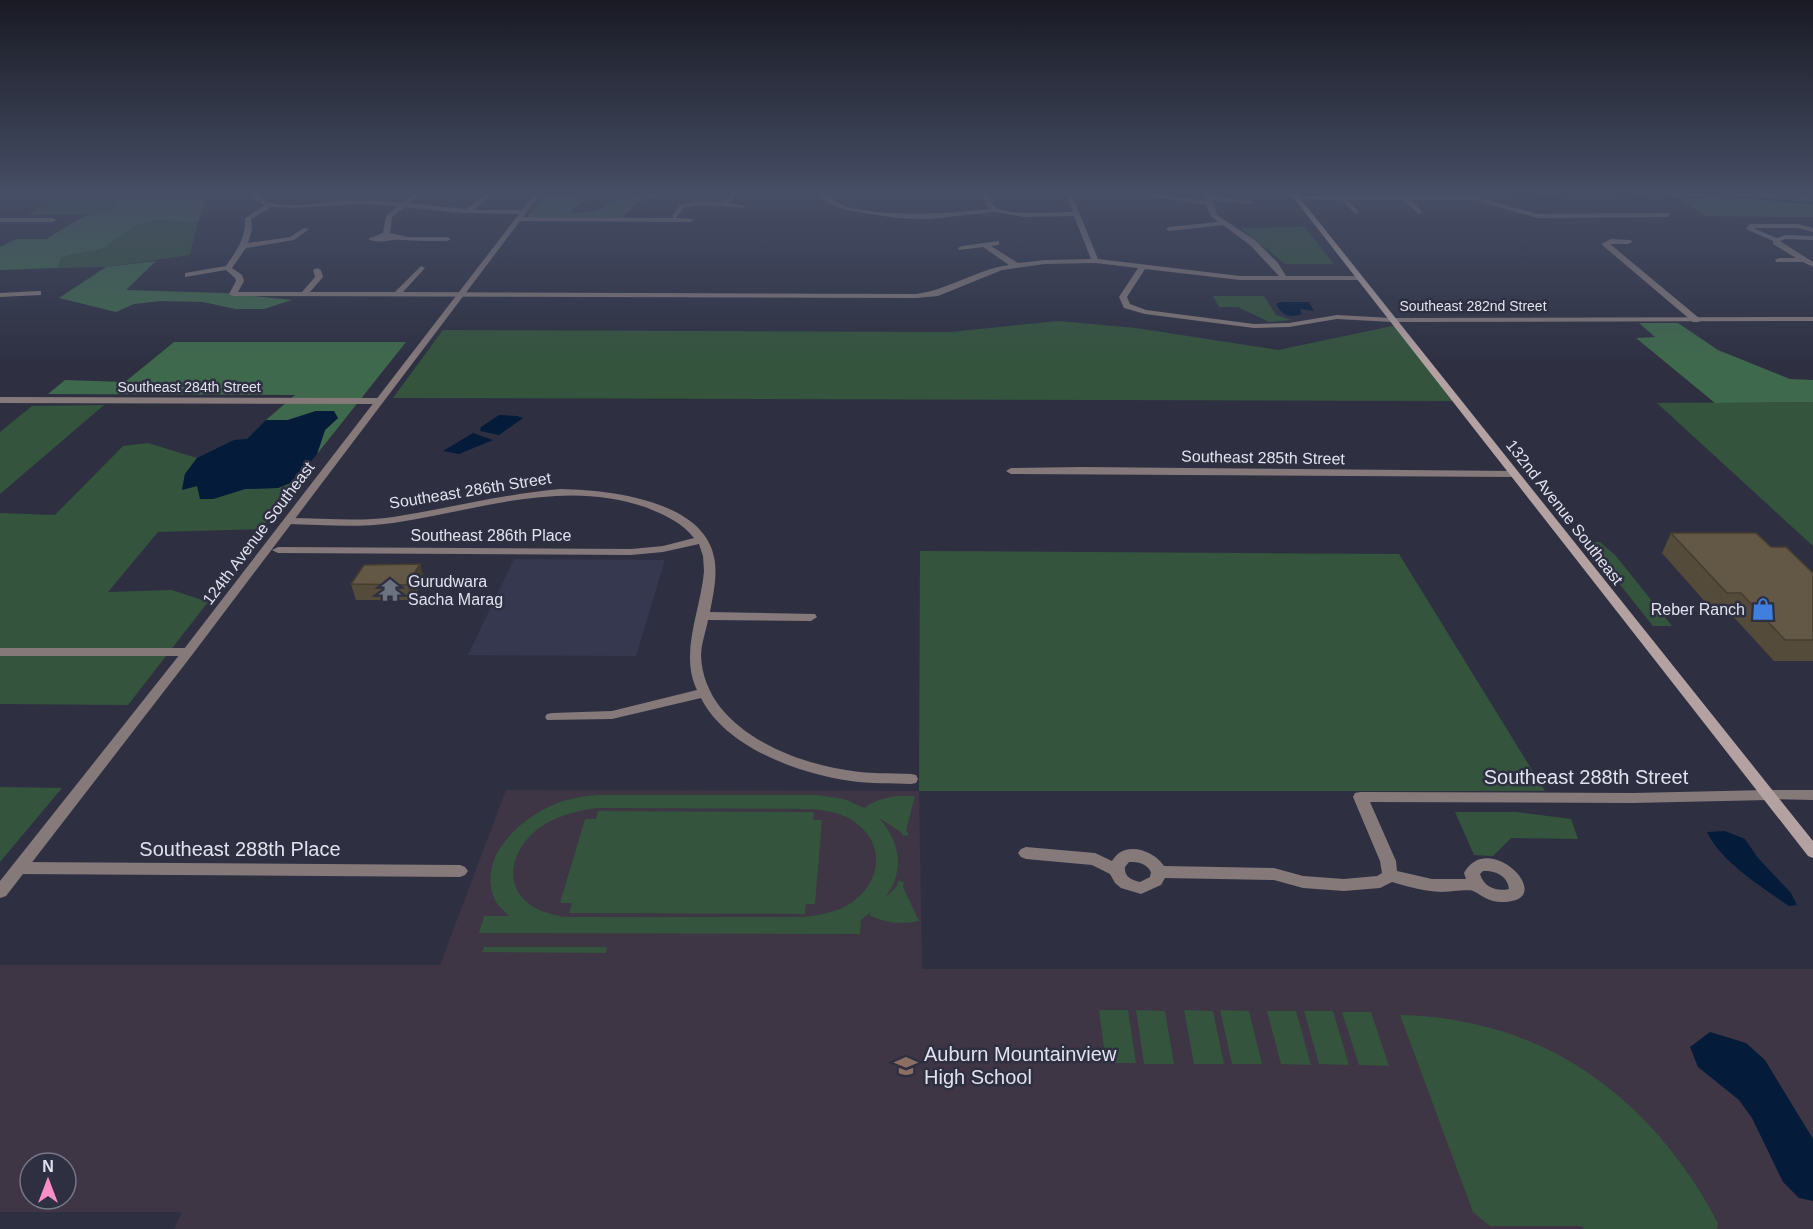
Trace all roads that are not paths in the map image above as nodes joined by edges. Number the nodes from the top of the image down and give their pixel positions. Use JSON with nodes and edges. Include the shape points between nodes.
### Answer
{"nodes":[{"id":1,"x":242,"y":249,"type":"edge"},
{"id":2,"x":494,"y":249,"type":"edge"},
{"id":3,"x":991,"y":249,"type":"edge"},
{"id":4,"x":1090,"y":249,"type":"edge"},
{"id":5,"x":1258,"y":249,"type":"edge"},
{"id":6,"x":1337,"y":249,"type":"edge"},
{"id":7,"x":1611,"y":249,"type":"edge"},
{"id":8,"x":1788,"y":249,"type":"edge"},
{"id":9,"x":1779,"y":260,"type":"dead end"},
{"id":10,"x":1805,"y":260,"type":"junction"},
{"id":11,"x":1095,"y":261,"type":"junction"},
{"id":12,"x":1015,"y":265,"type":"junction"},
{"id":13,"x":1813,"y":265,"type":"edge"},
{"id":14,"x":1143,"y":266,"type":"junction"},
{"id":15,"x":228,"y":268,"type":"junction"},
{"id":16,"x":421,"y":268,"type":"dead end"},
{"id":17,"x":317,"y":270,"type":"dead end"},
{"id":18,"x":188,"y":275,"type":"dead end"},
{"id":19,"x":1284,"y":278,"type":"junction"},
{"id":20,"x":1360,"y":278,"type":"junction"},
{"id":21,"x":38,"y":293,"type":"dead end"},
{"id":22,"x":398,"y":293,"type":"junction"},
{"id":23,"x":304,"y":294,"type":"junction"},
{"id":24,"x":459,"y":294,"type":"junction"},
{"id":25,"x":0,"y":295,"type":"edge"},
{"id":26,"x":1813,"y":319,"type":"edge"},
{"id":27,"x":1392,"y":320,"type":"junction"},
{"id":28,"x":1696,"y":320,"type":"junction"},
{"id":29,"x":0,"y":400,"type":"edge"},
{"id":30,"x":378,"y":401,"type":"junction"},
{"id":31,"x":1011,"y":471,"type":"dead end"},
{"id":32,"x":1514,"y":474,"type":"junction"},
{"id":33,"x":288,"y":521,"type":"junction"},
{"id":34,"x":702,"y":540,"type":"junction"},
{"id":35,"x":278,"y":550,"type":"dead end"},
{"id":36,"x":703,"y":616,"type":"junction"},
{"id":37,"x":811,"y":616,"type":"dead end"},
{"id":38,"x":0,"y":652,"type":"edge"},
{"id":39,"x":188,"y":652,"type":"junction"},
{"id":40,"x":703,"y":693,"type":"junction"},
{"id":41,"x":552,"y":717,"type":"dead end"},
{"id":42,"x":911,"y":778,"type":"dead end"},
{"id":43,"x":1768,"y":795,"type":"junction"},
{"id":44,"x":1813,"y":795,"type":"edge"},
{"id":45,"x":1813,"y":852,"type":"edge"},
{"id":46,"x":1026,"y":853,"type":"dead end"},
{"id":47,"x":19,"y":868,"type":"junction"},
{"id":48,"x":1116,"y":870,"type":"junction"},
{"id":49,"x":460,"y":871,"type":"dead end"},
{"id":50,"x":1159,"y":872,"type":"junction"},
{"id":51,"x":1390,"y":875,"type":"junction"},
{"id":52,"x":1476,"y":884,"type":"dead end"},
{"id":53,"x":0,"y":892,"type":"edge"}],
"edges":[{"from":1,"to":15,"type":"street"},
{"from":2,"to":24,"type":"street","name":"124th Avenue Southeast"},
{"from":3,"to":12,"type":"street"},
{"from":4,"to":11,"type":"street"},
{"from":5,"to":19,"type":"street"},
{"from":6,"to":20,"type":"main road","name":"132nd Avenue Southeast"},
{"from":7,"to":28,"type":"street"},
{"from":8,"to":10,"type":"street"},
{"from":9,"to":10,"type":"street"},
{"from":10,"to":13,"type":"street"},
{"from":11,"to":12,"type":"street"},
{"from":11,"to":14,"type":"street"},
{"from":12,"to":24,"type":"street","via":[[935,294],[912,296]]},
{"from":14,"to":19,"type":"street","via":[[1240,278]]},
{"from":14,"to":27,"type":"street","name":"Southeast 282nd Street","via":[[1123,297],[1127,306],[1135,310],[1265,326],[1337,317]]},
{"from":15,"to":18,"type":"street"},
{"from":15,"to":23,"type":"street","via":[[240,281],[233,294]]},
{"from":16,"to":22,"type":"street"},
{"from":17,"to":23,"type":"street","via":[[319,277]]},
{"from":19,"to":20,"type":"street"},
{"from":20,"to":27,"type":"main road","name":"132nd Avenue Southeast"},
{"from":21,"to":25,"type":"street"},
{"from":22,"to":23,"type":"street"},
{"from":22,"to":24,"type":"street"},
{"from":24,"to":30,"type":"street","name":"124th Avenue Southeast"},
{"from":26,"to":28,"type":"street","name":"Southeast 282nd Street"},
{"from":27,"to":28,"type":"street","name":"Southeast 282nd Street"},
{"from":27,"to":32,"type":"main road","name":"132nd Avenue Southeast"},
{"from":29,"to":30,"type":"street","name":"Southeast 284th Street"},
{"from":30,"to":33,"type":"street","name":"124th Avenue Southeast"},
{"from":31,"to":32,"type":"street","name":"Southeast 285th Street"},
{"from":32,"to":43,"type":"main road","name":"132nd Avenue Southeast"},
{"from":33,"to":34,"type":"street","name":"Southeast 286th Street","via":[[388,520],[525,495],[584,492],[622,497],[661,509],[687,524]]},
{"from":33,"to":39,"type":"street","name":"124th Avenue Southeast"},
{"from":34,"to":35,"type":"street","name":"Southeast 286th Place","via":[[631,552]]},
{"from":34,"to":36,"type":"street","via":[[711,565]]},
{"from":36,"to":37,"type":"street"},
{"from":36,"to":40,"type":"street","via":[[695,654]]},
{"from":38,"to":39,"type":"street"},
{"from":39,"to":47,"type":"street","name":"124th Avenue Southeast"},
{"from":40,"to":41,"type":"street","via":[[612,715]]},
{"from":40,"to":42,"type":"street","via":[[732,726],[791,761],[844,775]]},
{"from":43,"to":44,"type":"street","name":"Southeast 288th Street"},
{"from":43,"to":45,"type":"main road","name":"132nd Avenue Southeast"},
{"from":43,"to":51,"type":"street","name":"Southeast 288th Street","via":[[1360,797],[1388,861]]},
{"from":46,"to":48,"type":"street","via":[[1095,859]]},
{"from":47,"to":49,"type":"street","name":"Southeast 288th Place"},
{"from":47,"to":53,"type":"street","name":"124th Avenue Southeast"},
{"from":48,"to":50,"type":"street","via":[[1124,857],[1136,855],[1154,862]]},
{"from":48,"to":50,"type":"street","via":[[1122,881],[1140,888],[1156,881]]},
{"from":50,"to":51,"type":"street","via":[[1274,874],[1303,882],[1344,885],[1380,882]]},
{"from":51,"to":52,"type":"street","via":[[1416,884]]}]}
